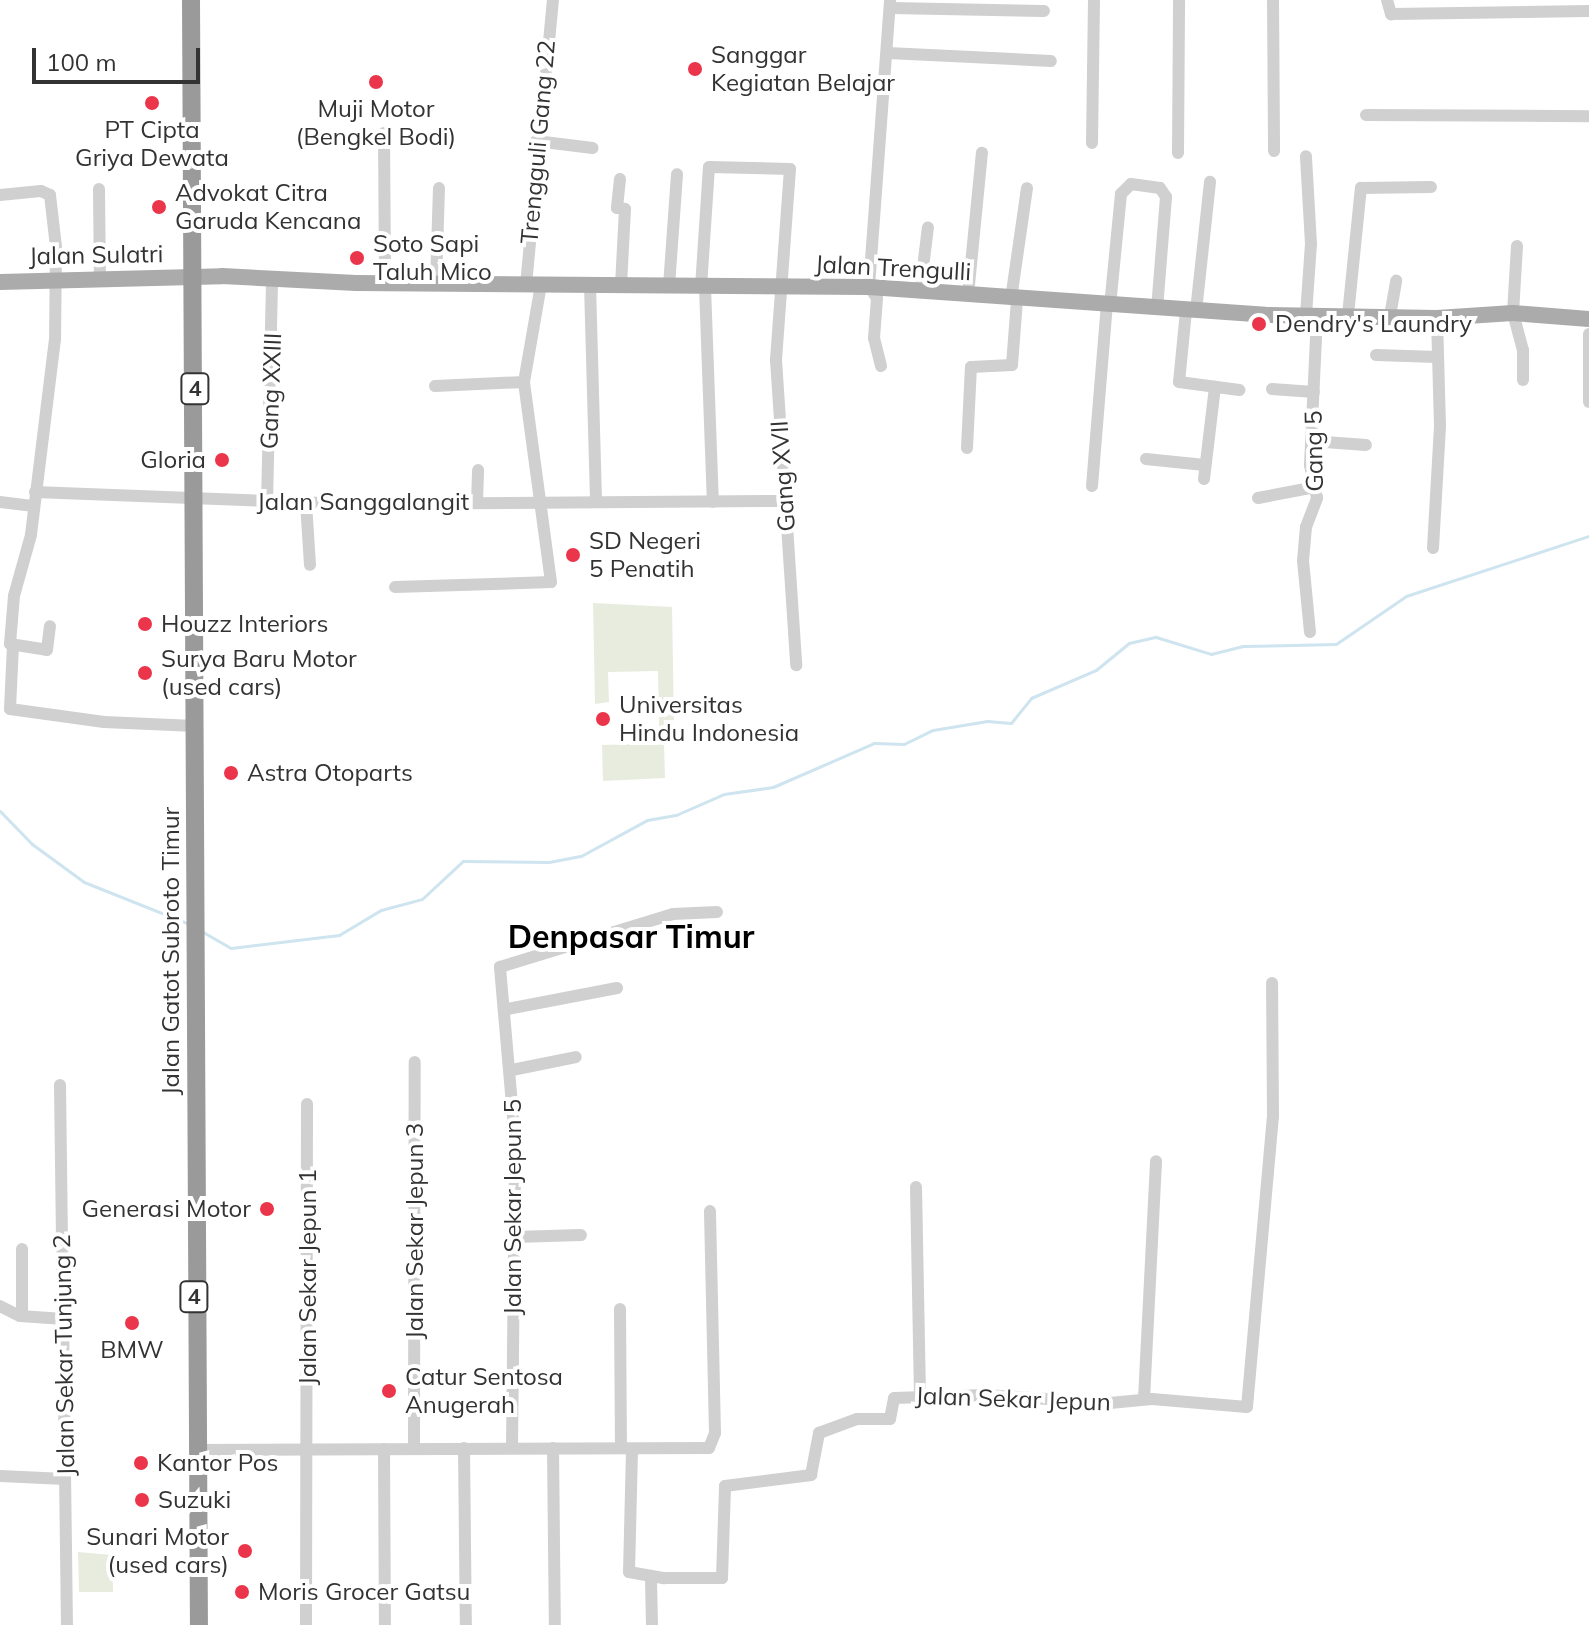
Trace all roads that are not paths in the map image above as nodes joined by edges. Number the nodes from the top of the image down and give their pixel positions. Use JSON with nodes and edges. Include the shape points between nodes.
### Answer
{"nodes":[{"id":1,"x":191,"y":0,"type":"edge"},
{"id":2,"x":553,"y":0,"type":"edge"},
{"id":3,"x":1094,"y":0,"type":"edge"},
{"id":4,"x":1179,"y":0,"type":"edge"},
{"id":5,"x":1273,"y":0,"type":"edge"},
{"id":6,"x":1387,"y":0,"type":"edge"},
{"id":7,"x":890,"y":4,"type":"edge"},
{"id":8,"x":1044,"y":11,"type":"dead end"},
{"id":9,"x":1589,"y":11,"type":"edge"},
{"id":10,"x":888,"y":53,"type":"junction"},
{"id":11,"x":1051,"y":61,"type":"dead end"},
{"id":12,"x":1366,"y":115,"type":"dead end"},
{"id":13,"x":1589,"y":116,"type":"edge"},
{"id":14,"x":384,"y":133,"type":"dead end"},
{"id":15,"x":536,"y":141,"type":"junction"},
{"id":16,"x":1092,"y":143,"type":"dead end"},
{"id":17,"x":593,"y":148,"type":"dead end"},
{"id":18,"x":1274,"y":151,"type":"dead end"},
{"id":19,"x":982,"y":153,"type":"dead end"},
{"id":20,"x":1178,"y":153,"type":"dead end"},
{"id":21,"x":1306,"y":156,"type":"dead end"},
{"id":22,"x":677,"y":174,"type":"dead end"},
{"id":23,"x":620,"y":179,"type":"dead end"},
{"id":24,"x":1210,"y":182,"type":"dead end"},
{"id":25,"x":1431,"y":187,"type":"dead end"},
{"id":26,"x":439,"y":188,"type":"dead end"},
{"id":27,"x":1027,"y":188,"type":"dead end"},
{"id":28,"x":99,"y":189,"type":"dead end"},
{"id":29,"x":0,"y":195,"type":"edge"},
{"id":30,"x":928,"y":227,"type":"dead end"},
{"id":31,"x":1517,"y":246,"type":"dead end"},
{"id":32,"x":193,"y":277,"type":"junction"},
{"id":33,"x":100,"y":278,"type":"junction"},
{"id":34,"x":57,"y":279,"type":"junction"},
{"id":35,"x":272,"y":279,"type":"junction"},
{"id":36,"x":1396,"y":281,"type":"dead end"},
{"id":37,"x":0,"y":282,"type":"edge"},
{"id":38,"x":385,"y":283,"type":"junction"},
{"id":39,"x":436,"y":283,"type":"junction"},
{"id":40,"x":533,"y":285,"type":"junction"},
{"id":41,"x":590,"y":285,"type":"junction"},
{"id":42,"x":621,"y":286,"type":"junction"},
{"id":43,"x":669,"y":286,"type":"junction"},
{"id":44,"x":703,"y":287,"type":"junction"},
{"id":45,"x":869,"y":287,"type":"junction"},
{"id":46,"x":782,"y":288,"type":"junction"},
{"id":47,"x":920,"y":292,"type":"junction"},
{"id":48,"x":968,"y":295,"type":"junction"},
{"id":49,"x":1014,"y":299,"type":"junction"},
{"id":50,"x":1109,"y":306,"type":"junction"},
{"id":51,"x":1157,"y":308,"type":"junction"},
{"id":52,"x":1191,"y":311,"type":"junction"},
{"id":53,"x":1513,"y":313,"type":"junction"},
{"id":54,"x":1312,"y":315,"type":"junction"},
{"id":55,"x":1348,"y":315,"type":"junction"},
{"id":56,"x":1390,"y":316,"type":"junction"},
{"id":57,"x":1437,"y":318,"type":"junction"},
{"id":58,"x":1589,"y":319,"type":"edge"},
{"id":59,"x":1589,"y":334,"type":"edge"},
{"id":60,"x":1376,"y":355,"type":"dead end"},
{"id":61,"x":1437,"y":357,"type":"junction"},
{"id":62,"x":881,"y":366,"type":"dead end"},
{"id":63,"x":1523,"y":380,"type":"dead end"},
{"id":64,"x":524,"y":382,"type":"junction"},
{"id":65,"x":435,"y":386,"type":"dead end"},
{"id":66,"x":1215,"y":387,"type":"junction"},
{"id":67,"x":1272,"y":389,"type":"dead end"},
{"id":68,"x":1239,"y":390,"type":"dead end"},
{"id":69,"x":1314,"y":392,"type":"junction"},
{"id":70,"x":1589,"y":402,"type":"edge"},
{"id":71,"x":1311,"y":441,"type":"junction"},
{"id":72,"x":1366,"y":445,"type":"dead end"},
{"id":73,"x":967,"y":448,"type":"dead end"},
{"id":74,"x":1146,"y":459,"type":"dead end"},
{"id":75,"x":1205,"y":465,"type":"junction"},
{"id":76,"x":478,"y":470,"type":"dead end"},
{"id":77,"x":1204,"y":479,"type":"dead end"},
{"id":78,"x":1092,"y":486,"type":"dead end"},
{"id":79,"x":1315,"y":487,"type":"junction"},
{"id":80,"x":1258,"y":498,"type":"dead end"},
{"id":81,"x":34,"y":499,"type":"junction"},
{"id":82,"x":193,"y":501,"type":"junction"},
{"id":83,"x":537,"y":501,"type":"junction"},
{"id":84,"x":784,"y":501,"type":"junction"},
{"id":85,"x":0,"y":502,"type":"edge"},
{"id":86,"x":477,"y":502,"type":"junction"},
{"id":87,"x":596,"y":502,"type":"junction"},
{"id":88,"x":713,"y":502,"type":"junction"},
{"id":89,"x":267,"y":503,"type":"junction"},
{"id":90,"x":306,"y":503,"type":"junction"},
{"id":91,"x":1433,"y":548,"type":"dead end"},
{"id":92,"x":310,"y":565,"type":"dead end"},
{"id":93,"x":395,"y":587,"type":"dead end"},
{"id":94,"x":50,"y":626,"type":"dead end"},
{"id":95,"x":1310,"y":632,"type":"dead end"},
{"id":96,"x":13,"y":645,"type":"junction"},
{"id":97,"x":796,"y":665,"type":"dead end"},
{"id":98,"x":195,"y":726,"type":"junction"},
{"id":99,"x":717,"y":912,"type":"dead end"},
{"id":100,"x":1272,"y":983,"type":"dead end"},
{"id":101,"x":617,"y":988,"type":"dead end"},
{"id":102,"x":507,"y":1009,"type":"junction"},
{"id":103,"x":576,"y":1057,"type":"dead end"},
{"id":104,"x":415,"y":1062,"type":"dead end"},
{"id":105,"x":512,"y":1070,"type":"junction"},
{"id":106,"x":60,"y":1085,"type":"dead end"},
{"id":107,"x":307,"y":1104,"type":"dead end"},
{"id":108,"x":1156,"y":1161,"type":"dead end"},
{"id":109,"x":916,"y":1187,"type":"dead end"},
{"id":110,"x":710,"y":1211,"type":"dead end"},
{"id":111,"x":581,"y":1235,"type":"dead end"},
{"id":112,"x":515,"y":1237,"type":"junction"},
{"id":113,"x":22,"y":1249,"type":"dead end"},
{"id":114,"x":0,"y":1306,"type":"edge"},
{"id":115,"x":620,"y":1309,"type":"dead end"},
{"id":116,"x":22,"y":1316,"type":"junction"},
{"id":117,"x":64,"y":1319,"type":"junction"},
{"id":118,"x":920,"y":1395,"type":"junction"},
{"id":119,"x":1144,"y":1399,"type":"junction"},
{"id":120,"x":464,"y":1448,"type":"junction"},
{"id":121,"x":512,"y":1448,"type":"junction"},
{"id":122,"x":553,"y":1448,"type":"junction"},
{"id":123,"x":307,"y":1449,"type":"junction"},
{"id":124,"x":384,"y":1449,"type":"junction"},
{"id":125,"x":414,"y":1449,"type":"junction"},
{"id":126,"x":626,"y":1449,"type":"junction"},
{"id":127,"x":195,"y":1450,"type":"junction"},
{"id":128,"x":0,"y":1476,"type":"edge"},
{"id":129,"x":65,"y":1479,"type":"junction"},
{"id":130,"x":651,"y":1578,"type":"junction"},
{"id":131,"x":67,"y":1625,"type":"edge"},
{"id":132,"x":199,"y":1625,"type":"edge"},
{"id":133,"x":306,"y":1625,"type":"edge"},
{"id":134,"x":385,"y":1625,"type":"edge"},
{"id":135,"x":466,"y":1625,"type":"edge"},
{"id":136,"x":555,"y":1625,"type":"edge"},
{"id":137,"x":652,"y":1625,"type":"edge"}],
"edges":[{"from":1,"to":32,"type":"highway","number":"4"},
{"from":2,"to":15,"type":"street","name":"Trengguli Gang 22"},
{"from":3,"to":16,"type":"street"},
{"from":4,"to":20,"type":"street"},
{"from":5,"to":18,"type":"street"},
{"from":6,"to":9,"type":"street","via":[[1391,14]]},
{"from":7,"to":8,"type":"street"},
{"from":7,"to":10,"type":"street"},
{"from":10,"to":11,"type":"street"},
{"from":10,"to":45,"type":"street"},
{"from":12,"to":13,"type":"street"},
{"from":14,"to":38,"type":"street"},
{"from":15,"to":17,"type":"street"},
{"from":15,"to":40,"type":"street","name":"Trengguli Gang 22"},
{"from":19,"to":48,"type":"street"},
{"from":21,"to":54,"type":"street","name":"Gang 5"},
{"from":22,"to":43,"type":"street"},
{"from":23,"to":42,"type":"street","via":[[617,208],[625,209]]},
{"from":24,"to":52,"type":"street"},
{"from":25,"to":55,"type":"street","via":[[1361,188]]},
{"from":26,"to":39,"type":"street"},
{"from":27,"to":49,"type":"street"},
{"from":28,"to":33,"type":"street"},
{"from":29,"to":34,"type":"street","via":[[50,195]]},
{"from":30,"to":47,"type":"street"},
{"from":31,"to":53,"type":"street"},
{"from":32,"to":33,"type":"main road","name":"Jalan Sulatri"},
{"from":32,"to":35,"type":"main road","name":"Jalan Trengulli"},
{"from":32,"to":82,"type":"highway","name":"Jalan Gatot Subroto Timur","number":"4"},
{"from":33,"to":34,"type":"main road","name":"Jalan Sulatri"},
{"from":34,"to":37,"type":"main road","name":"Jalan Sulatri"},
{"from":34,"to":81,"type":"street"},
{"from":35,"to":38,"type":"main road","name":"Jalan Trengulli"},
{"from":35,"to":89,"type":"street","name":"Gang XXIII"},
{"from":36,"to":56,"type":"street"},
{"from":38,"to":39,"type":"main road","name":"Jalan Trengulli"},
{"from":39,"to":40,"type":"main road","name":"Jalan Trengulli"},
{"from":40,"to":41,"type":"main road","name":"Jalan Trengulli"},
{"from":40,"to":64,"type":"street"},
{"from":41,"to":42,"type":"main road","name":"Jalan Trengulli"},
{"from":41,"to":87,"type":"street"},
{"from":42,"to":43,"type":"main road","name":"Jalan Trengulli"},
{"from":43,"to":44,"type":"main road","name":"Jalan Trengulli"},
{"from":44,"to":46,"type":"main road","name":"Jalan Trengulli"},
{"from":44,"to":46,"type":"street","name":"Gang XVII","via":[[709,167],[784,166],[792,179]]},
{"from":44,"to":88,"type":"street"},
{"from":45,"to":46,"type":"main road","name":"Jalan Trengulli"},
{"from":45,"to":47,"type":"main road","name":"Jalan Trengulli"},
{"from":45,"to":62,"type":"street","via":[[877,298],[874,338]]},
{"from":46,"to":84,"type":"street","name":"Gang XVII","via":[[776,360]]},
{"from":47,"to":48,"type":"main road","name":"Jalan Trengulli"},
{"from":48,"to":49,"type":"main road","name":"Jalan Trengulli"},
{"from":49,"to":50,"type":"main road","name":"Jalan Trengulli"},
{"from":49,"to":73,"type":"street","via":[[1012,365],[971,367]]},
{"from":50,"to":51,"type":"main road","name":"Jalan Trengulli"},
{"from":50,"to":51,"type":"street","via":[[1121,194],[1131,184],[1160,188],[1166,197]]},
{"from":50,"to":78,"type":"street"},
{"from":51,"to":52,"type":"main road","name":"Jalan Trengulli"},
{"from":52,"to":54,"type":"main road","name":"Jalan Trengulli"},
{"from":52,"to":66,"type":"street","via":[[1179,382]]},
{"from":53,"to":57,"type":"main road","name":"Jalan Trengulli"},
{"from":53,"to":58,"type":"main road","name":"Jalan Trengulli"},
{"from":53,"to":63,"type":"street","via":[[1523,350]]},
{"from":54,"to":55,"type":"main road","name":"Jalan Trengulli"},
{"from":54,"to":69,"type":"street","name":"Gang 5"},
{"from":55,"to":56,"type":"main road","name":"Jalan Trengulli"},
{"from":56,"to":57,"type":"main road","name":"Jalan Trengulli"},
{"from":57,"to":61,"type":"street"},
{"from":59,"to":70,"type":"street"},
{"from":60,"to":61,"type":"street"},
{"from":61,"to":91,"type":"street","via":[[1440,426]]},
{"from":64,"to":65,"type":"street"},
{"from":64,"to":83,"type":"street"},
{"from":66,"to":68,"type":"street"},
{"from":66,"to":75,"type":"street"},
{"from":67,"to":69,"type":"street"},
{"from":69,"to":71,"type":"street","name":"Gang 5"},
{"from":71,"to":72,"type":"street"},
{"from":71,"to":79,"type":"street","name":"Gang 5"},
{"from":74,"to":75,"type":"street"},
{"from":75,"to":77,"type":"street"},
{"from":76,"to":86,"type":"street"},
{"from":79,"to":80,"type":"street"},
{"from":79,"to":95,"type":"street","name":"Gang 5","via":[[1303,561]]},
{"from":81,"to":82,"type":"street","name":"Jalan Sanggalangit"},
{"from":81,"to":85,"type":"street","name":"Jalan Sanggalangit"},
{"from":81,"to":96,"type":"street","via":[[14,596]]},
{"from":82,"to":89,"type":"street","name":"Jalan Sanggalangit"},
{"from":82,"to":98,"type":"highway","name":"Jalan Gatot Subroto Timur","number":"4"},
{"from":83,"to":86,"type":"street","name":"Jalan Sanggalangit"},
{"from":83,"to":87,"type":"street","name":"Jalan Sanggalangit"},
{"from":83,"to":93,"type":"street","via":[[552,580],[545,586]]},
{"from":84,"to":88,"type":"street","name":"Jalan Sanggalangit"},
{"from":84,"to":97,"type":"street","name":"Gang XVII"},
{"from":86,"to":90,"type":"street","name":"Jalan Sanggalangit"},
{"from":87,"to":88,"type":"street","name":"Jalan Sanggalangit"},
{"from":89,"to":90,"type":"street","name":"Jalan Sanggalangit"},
{"from":90,"to":92,"type":"street"},
{"from":94,"to":96,"type":"street","via":[[47,650]]},
{"from":96,"to":98,"type":"street","via":[[8,707],[89,721]]},
{"from":98,"to":127,"type":"highway","name":"Jalan Gatot Subroto Timur","number":"4"},
{"from":99,"to":102,"type":"street","name":"Jalan Sekar Jepun 5","via":[[673,914],[500,967]]},
{"from":100,"to":119,"type":"street","name":"Jalan Sekar Jepun","via":[[1272,1129],[1247,1407]]},
{"from":101,"to":102,"type":"street"},
{"from":102,"to":105,"type":"street","name":"Jalan Sekar Jepun 5"},
{"from":103,"to":105,"type":"street"},
{"from":104,"to":125,"type":"street","name":"Jalan Sekar Jepun 3"},
{"from":105,"to":112,"type":"street","name":"Jalan Sekar Jepun 5"},
{"from":106,"to":117,"type":"street","name":"Jalan Sekar Tunjung 2"},
{"from":107,"to":123,"type":"street","name":"Jalan Sekar Jepun 1"},
{"from":108,"to":119,"type":"street"},
{"from":109,"to":118,"type":"street"},
{"from":110,"to":126,"type":"street","via":[[714,1443],[702,1449]]},
{"from":111,"to":112,"type":"street"},
{"from":112,"to":121,"type":"street","name":"Jalan Sekar Jepun 5"},
{"from":113,"to":116,"type":"street"},
{"from":114,"to":116,"type":"street"},
{"from":115,"to":126,"type":"street"},
{"from":116,"to":117,"type":"street"},
{"from":117,"to":129,"type":"street","name":"Jalan Sekar Tunjung 2"},
{"from":118,"to":119,"type":"street","name":"Jalan Sekar Jepun"},
{"from":118,"to":130,"type":"street","name":"Jalan Sekar Jepun","via":[[894,1398],[890,1419],[857,1419],[822,1430],[815,1439],[811,1475],[725,1486],[722,1578]]},
{"from":120,"to":121,"type":"street"},
{"from":120,"to":125,"type":"street"},
{"from":120,"to":135,"type":"street"},
{"from":121,"to":122,"type":"street"},
{"from":122,"to":126,"type":"street"},
{"from":122,"to":136,"type":"street"},
{"from":123,"to":124,"type":"street"},
{"from":123,"to":127,"type":"street"},
{"from":123,"to":133,"type":"street","name":"Jalan Sekar Jepun 1"},
{"from":124,"to":125,"type":"street"},
{"from":124,"to":134,"type":"street"},
{"from":126,"to":130,"type":"street","via":[[628,1570],[633,1577]]},
{"from":127,"to":132,"type":"highway","name":"Jalan Gatot Subroto Timur","number":"4"},
{"from":128,"to":129,"type":"street"},
{"from":129,"to":131,"type":"street","name":"Jalan Sekar Tunjung 2"},
{"from":130,"to":137,"type":"street"}]}
